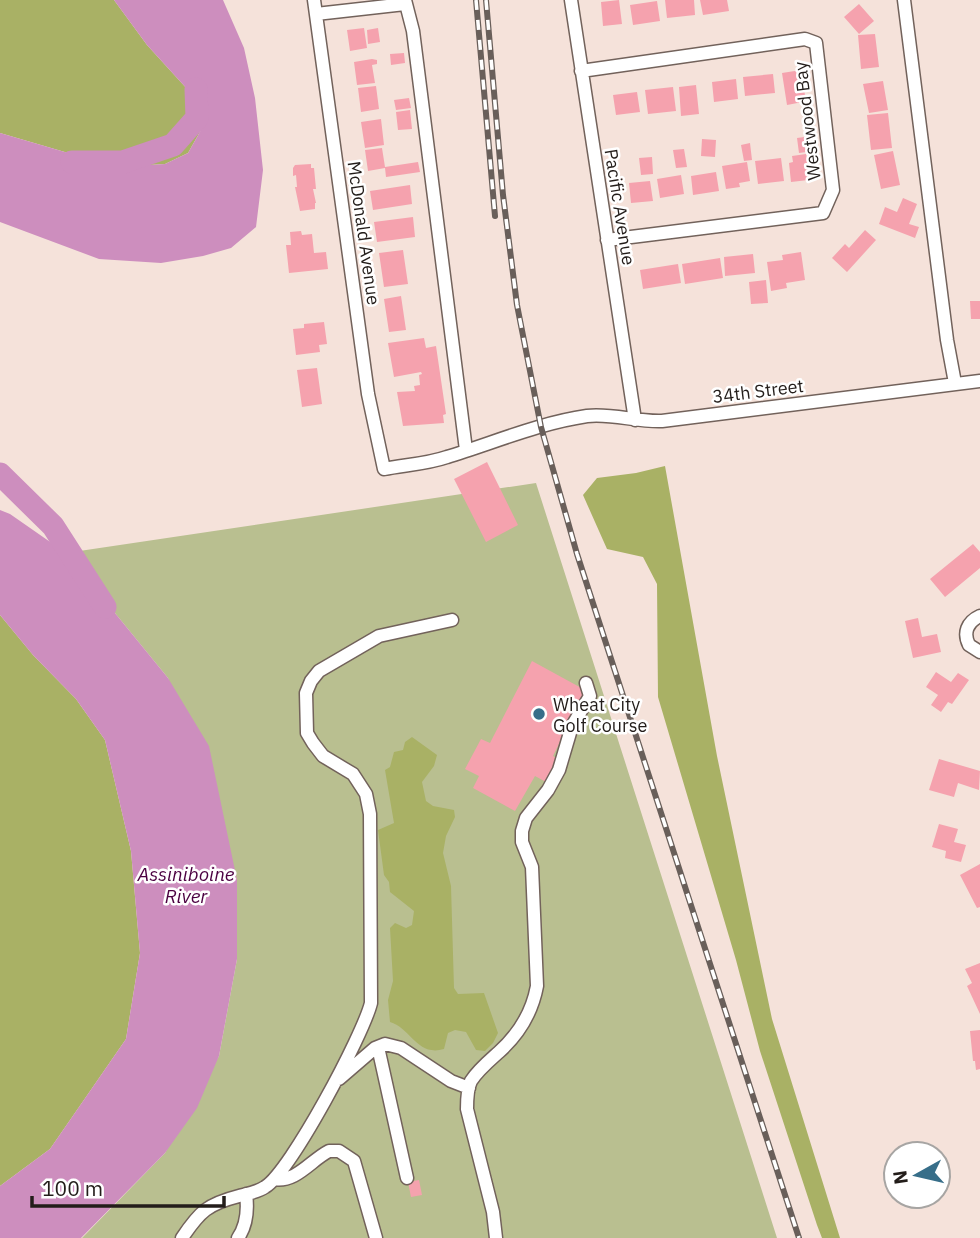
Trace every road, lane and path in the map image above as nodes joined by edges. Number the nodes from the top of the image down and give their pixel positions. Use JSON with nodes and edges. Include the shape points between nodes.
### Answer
{"nodes":[{"id":1,"x":314,"y":0,"type":"edge"},
{"id":2,"x":571,"y":0,"type":"edge"},
{"id":3,"x":904,"y":0,"type":"edge"},
{"id":4,"x":405,"y":2,"type":"edge"},
{"id":5,"x":316,"y":14,"type":"junction"},
{"id":6,"x":581,"y":71,"type":"junction"},
{"id":7,"x":607,"y":240,"type":"junction"},
{"id":8,"x":980,"y":381,"type":"edge"},
{"id":9,"x":955,"y":383,"type":"junction"},
{"id":10,"x":635,"y":420,"type":"junction"},
{"id":11,"x":466,"y":450,"type":"junction"},
{"id":12,"x":384,"y":469,"type":"joint"},
{"id":13,"x":980,"y":616,"type":"edge"},
{"id":14,"x":452,"y":620,"type":"dead end"},
{"id":15,"x":980,"y":652,"type":"edge"},
{"id":16,"x":586,"y":683,"type":"dead end"},
{"id":17,"x":377,"y":1047,"type":"junction"},
{"id":18,"x":333,"y":1085,"type":"junction"},
{"id":19,"x":469,"y":1088,"type":"junction"},
{"id":20,"x":407,"y":1178,"type":"dead end"},
{"id":21,"x":274,"y":1179,"type":"junction"},
{"id":22,"x":246,"y":1194,"type":"junction"},
{"id":23,"x":181,"y":1238,"type":"edge"},
{"id":24,"x":238,"y":1238,"type":"edge"},
{"id":25,"x":376,"y":1238,"type":"edge"},
{"id":26,"x":496,"y":1238,"type":"edge"}],
"edges":[{"from":1,"to":5,"type":"street","name":"McDonald Avenue"},
{"from":2,"to":6,"type":"street","name":"Pacific Avenue"},
{"from":3,"to":9,"type":"street"},
{"from":4,"to":5,"type":"street"},
{"from":4,"to":11,"type":"street"},
{"from":5,"to":12,"type":"street","name":"McDonald Avenue","via":[[368,394]]},
{"from":6,"to":7,"type":"street","name":"Pacific Avenue"},
{"from":6,"to":7,"type":"street","name":"Westwood Bay","via":[[805,39],[816,43],[833,190],[823,213]]},
{"from":7,"to":10,"type":"street","name":"Pacific Avenue"},
{"from":8,"to":9,"type":"street","name":"34th Street"},
{"from":9,"to":10,"type":"street","name":"34th Street","via":[[662,421]]},
{"from":10,"to":11,"type":"street","name":"34th Street","via":[[602,415],[537,428]]},
{"from":11,"to":12,"type":"street","name":"34th Street"},
{"from":13,"to":15,"type":"street","via":[[970,622],[966,633],[969,645]]},
{"from":14,"to":18,"type":"street","via":[[379,636],[319,671],[306,693],[307,733],[323,756],[353,774],[366,794],[370,814],[371,1003],[361,1033]]},
{"from":16,"to":19,"type":"street","via":[[590,696],[572,726],[559,770],[522,831],[532,867],[534,1003],[510,1042]]},
{"from":17,"to":18,"type":"street"},
{"from":17,"to":19,"type":"street","via":[[401,1048]]},
{"from":17,"to":20,"type":"street"},
{"from":18,"to":21,"type":"street"},
{"from":19,"to":26,"type":"street","via":[[467,1109]]},
{"from":21,"to":22,"type":"street"},
{"from":21,"to":25,"type":"street","via":[[294,1176],[330,1151],[346,1154],[354,1161]]},
{"from":22,"to":23,"type":"street","via":[[216,1202],[197,1215]]},
{"from":22,"to":24,"type":"street","via":[[246,1219]]}]}
